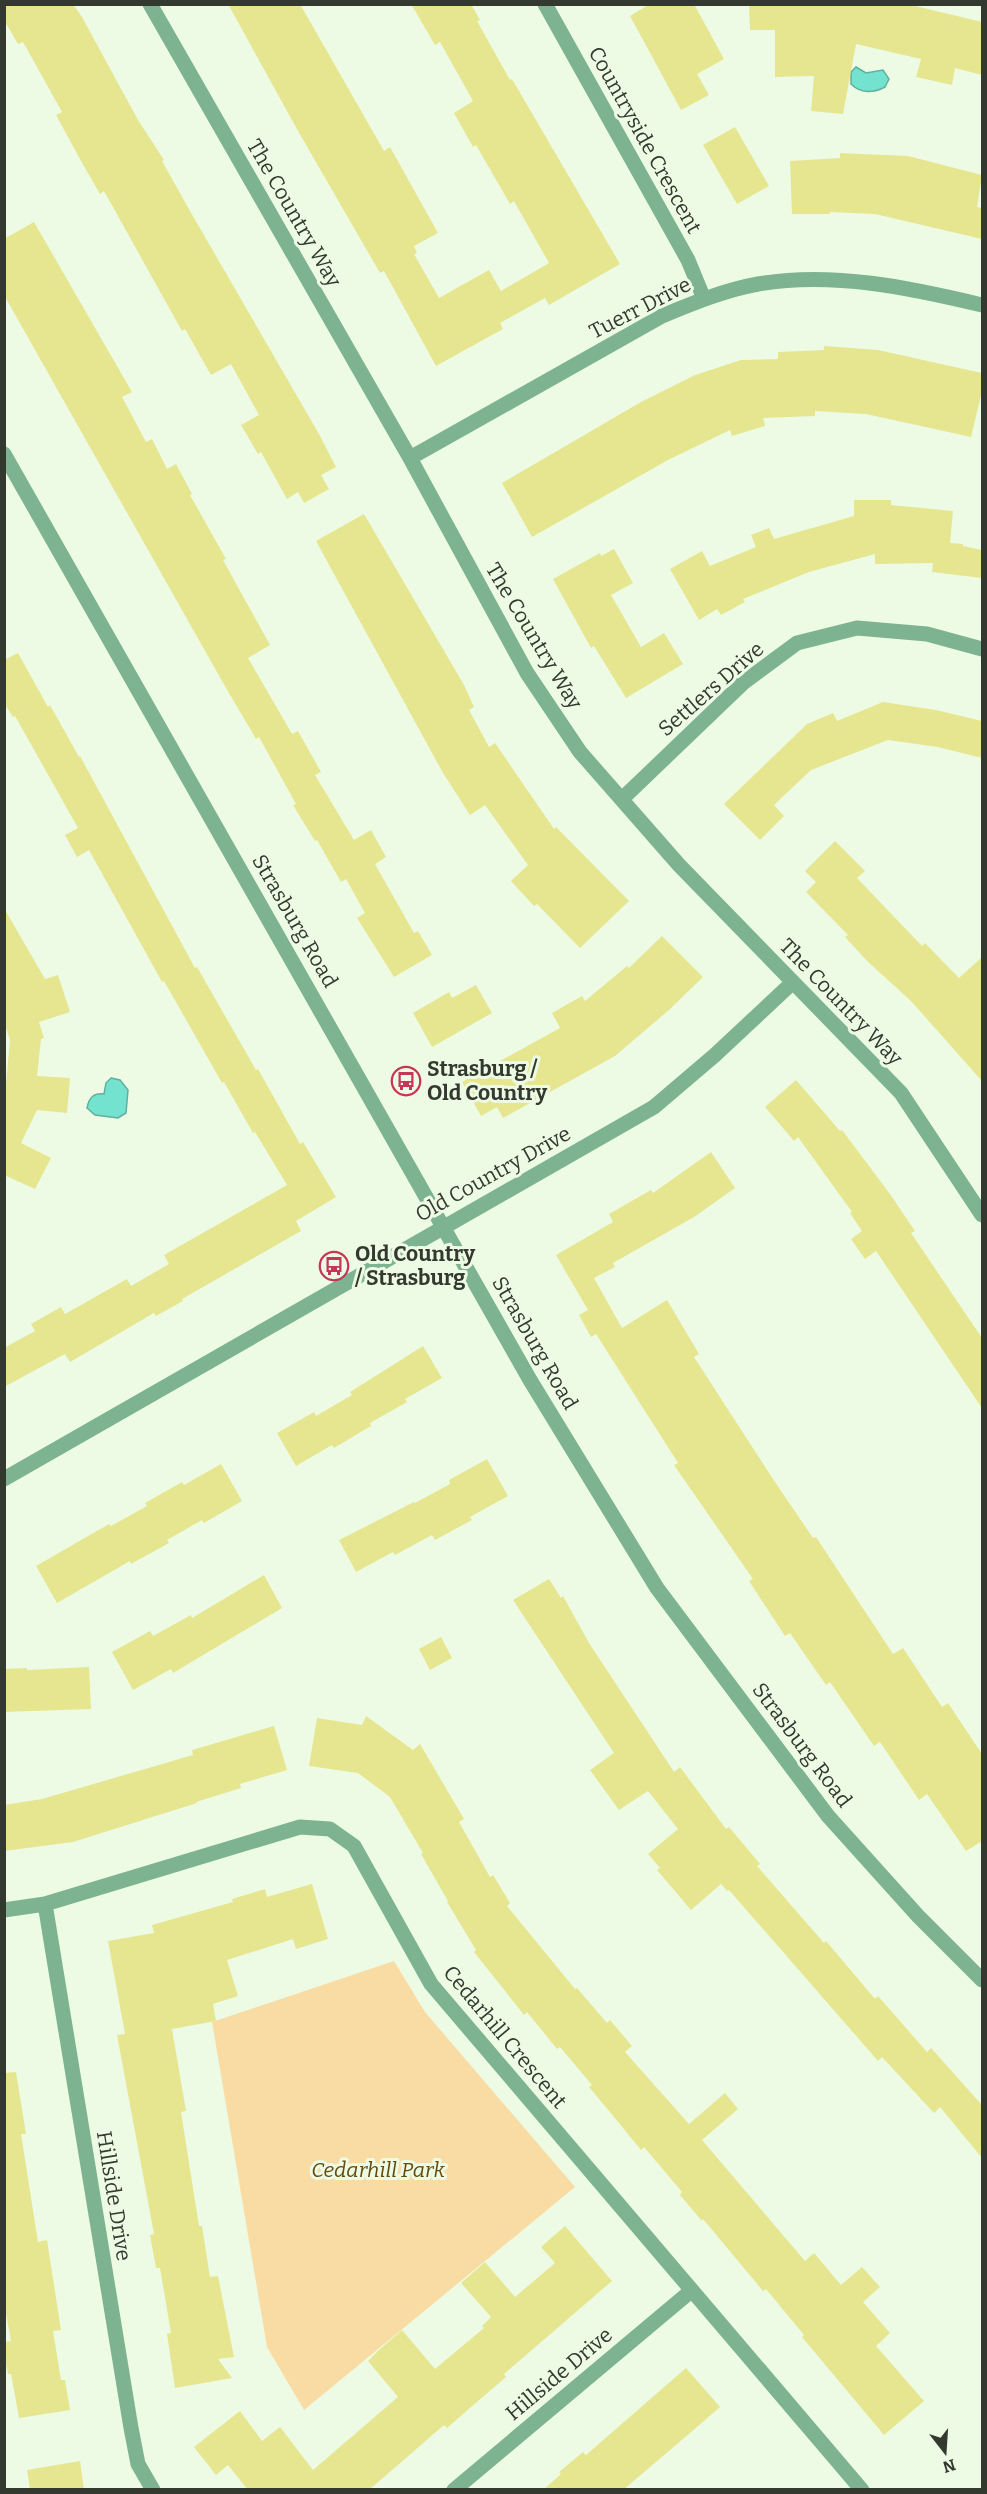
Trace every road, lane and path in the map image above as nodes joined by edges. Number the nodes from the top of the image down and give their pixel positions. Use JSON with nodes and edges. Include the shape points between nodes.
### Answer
{"nodes":[{"id":1,"x":150,"y":4,"type":"edge"},
{"id":2,"x":545,"y":4,"type":"edge"},
{"id":3,"x":704,"y":298,"type":"junction"},
{"id":4,"x":982,"y":305,"type":"edge"},
{"id":5,"x":4,"y":454,"type":"edge"},
{"id":6,"x":410,"y":458,"type":"junction"},
{"id":7,"x":982,"y":649,"type":"edge"},
{"id":8,"x":622,"y":799,"type":"junction"},
{"id":9,"x":792,"y":983,"type":"junction"},
{"id":10,"x":982,"y":1215,"type":"edge"},
{"id":11,"x":444,"y":1225,"type":"junction"},
{"id":12,"x":4,"y":1479,"type":"edge"},
{"id":13,"x":45,"y":1904,"type":"junction"},
{"id":14,"x":4,"y":1910,"type":"edge"},
{"id":15,"x":982,"y":1980,"type":"edge"},
{"id":16,"x":691,"y":2290,"type":"junction"},
{"id":17,"x":153,"y":2490,"type":"edge"},
{"id":18,"x":454,"y":2490,"type":"edge"},
{"id":19,"x":862,"y":2490,"type":"edge"}],
"edges":[{"from":1,"to":6,"type":"street","name":"The Country Way"},
{"from":2,"to":3,"type":"street","name":"Countryside Crescent","via":[[688,260]]},
{"from":3,"to":4,"type":"street","name":"Tuerr Drive","via":[[759,284],[829,280],[909,288]]},
{"from":3,"to":6,"type":"street","name":"Tuerr Drive","via":[[662,316]]},
{"from":5,"to":11,"type":"street","name":"Strasburg Road"},
{"from":6,"to":8,"type":"street","name":"The Country Way","via":[[527,673],[580,752]]},
{"from":7,"to":8,"type":"street","name":"Settlers Drive","via":[[927,634],[857,628],[797,643],[743,683]]},
{"from":8,"to":9,"type":"street","name":"The Country Way"},
{"from":9,"to":10,"type":"street","name":"The Country Way","via":[[901,1094]]},
{"from":9,"to":11,"type":"street","name":"Old Country Drive","via":[[654,1107]]},
{"from":11,"to":12,"type":"street","name":"Old Country Drive"},
{"from":11,"to":15,"type":"street","name":"Strasburg Road","via":[[530,1380],[657,1588],[828,1816]]},
{"from":13,"to":14,"type":"street","name":"Cedarhill Crescent"},
{"from":13,"to":16,"type":"street","name":"Cedarhill Crescent","via":[[300,1827],[330,1828],[354,1846],[431,1984]]},
{"from":13,"to":17,"type":"street","name":"Hillside Drive","via":[[131,2427],[138,2464]]},
{"from":16,"to":18,"type":"street","name":"Hillside Drive"},
{"from":16,"to":19,"type":"street","name":"Cedarhill Crescent"}]}
